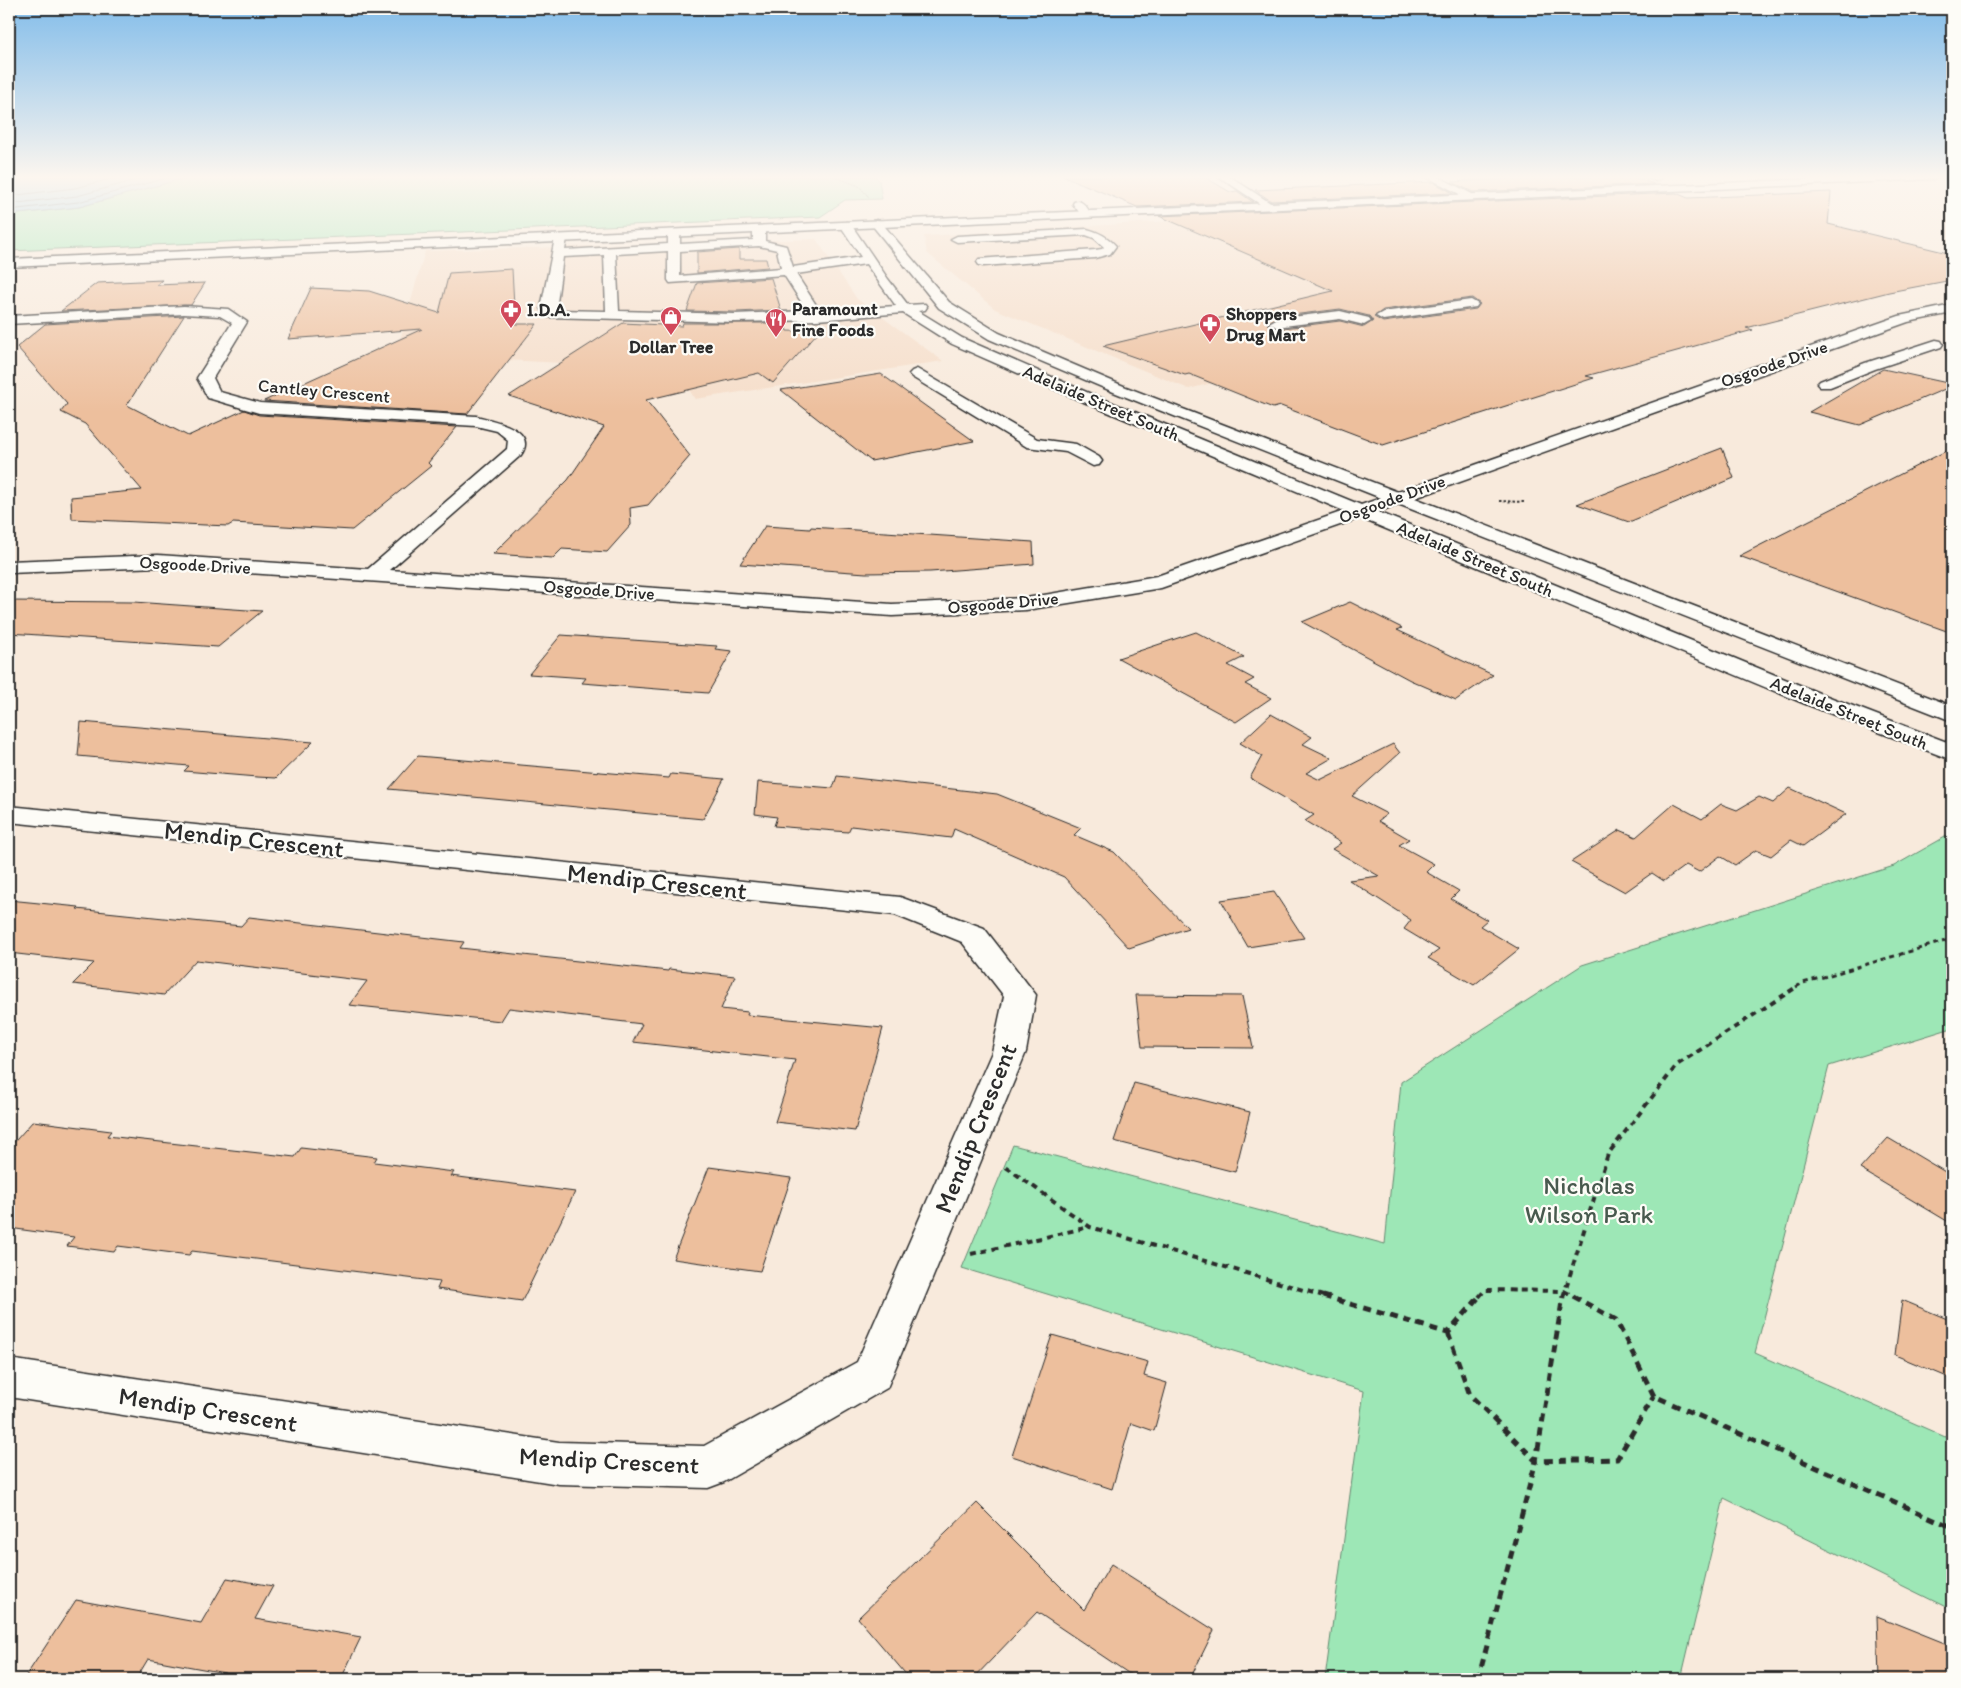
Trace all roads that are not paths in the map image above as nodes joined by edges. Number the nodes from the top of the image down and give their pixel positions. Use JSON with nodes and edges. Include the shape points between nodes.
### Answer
{"nodes":[{"id":1,"x":557,"y":254,"type":"edge"},
{"id":2,"x":191,"y":255,"type":"edge"},
{"id":3,"x":610,"y":255,"type":"edge"},
{"id":4,"x":674,"y":255,"type":"edge"},
{"id":5,"x":784,"y":255,"type":"edge"},
{"id":6,"x":866,"y":255,"type":"edge"},
{"id":7,"x":902,"y":255,"type":"edge"},
{"id":8,"x":1084,"y":255,"type":"edge"},
{"id":9,"x":869,"y":260,"type":"junction"},
{"id":10,"x":983,"y":262,"type":"dead end"},
{"id":11,"x":9,"y":263,"type":"edge"},
{"id":12,"x":788,"y":272,"type":"junction"},
{"id":13,"x":734,"y":275,"type":"junction"},
{"id":14,"x":1471,"y":304,"type":"dead end"},
{"id":15,"x":944,"y":305,"type":"junction"},
{"id":16,"x":905,"y":309,"type":"junction"},
{"id":17,"x":1952,"y":309,"type":"edge"},
{"id":18,"x":614,"y":316,"type":"junction"},
{"id":19,"x":817,"y":316,"type":"junction"},
{"id":20,"x":1383,"y":316,"type":"dead end"},
{"id":21,"x":746,"y":318,"type":"junction"},
{"id":22,"x":9,"y":320,"type":"edge"},
{"id":23,"x":1364,"y":321,"type":"dead end"},
{"id":24,"x":1276,"y":323,"type":"dead end"},
{"id":25,"x":1936,"y":344,"type":"dead end"},
{"id":26,"x":917,"y":374,"type":"dead end"},
{"id":27,"x":1825,"y":384,"type":"dead end"},
{"id":28,"x":1093,"y":461,"type":"dead end"},
{"id":29,"x":1399,"y":497,"type":"junction"},
{"id":30,"x":1359,"y":511,"type":"junction"},
{"id":31,"x":9,"y":567,"type":"edge"},
{"id":32,"x":373,"y":575,"type":"junction"},
{"id":33,"x":1952,"y":714,"type":"edge"},
{"id":34,"x":1952,"y":753,"type":"edge"},
{"id":35,"x":9,"y":814,"type":"edge"},
{"id":36,"x":9,"y":1378,"type":"edge"}],
"edges":[{"from":1,"to":18,"type":"street","via":[[548,308],[551,314]]},
{"from":2,"to":11,"type":"street"},
{"from":3,"to":18,"type":"street"},
{"from":4,"to":13,"type":"street","via":[[675,284]]},
{"from":5,"to":12,"type":"street"},
{"from":6,"to":9,"type":"street","name":"Adelaide Street South"},
{"from":7,"to":15,"type":"street","name":"Adelaide Street South"},
{"from":8,"to":10,"type":"street"},
{"from":9,"to":12,"type":"street"},
{"from":9,"to":16,"type":"street","name":"Adelaide Street South"},
{"from":12,"to":13,"type":"street"},
{"from":12,"to":19,"type":"street"},
{"from":13,"to":21,"type":"street"},
{"from":14,"to":20,"type":"street"},
{"from":15,"to":16,"type":"street"},
{"from":15,"to":29,"type":"street","name":"Adelaide Street South","via":[[994,336],[1121,390]]},
{"from":16,"to":19,"type":"street"},
{"from":16,"to":30,"type":"street","name":"Adelaide Street South","via":[[957,341]]},
{"from":17,"to":29,"type":"street","name":"Osgoode Drive","via":[[1904,319]]},
{"from":18,"to":21,"type":"street","via":[[680,313]]},
{"from":19,"to":21,"type":"street"},
{"from":22,"to":32,"type":"street","name":"Cantley Crescent","via":[[184,310],[223,312],[240,322],[205,378],[214,395],[259,408],[476,422],[503,428],[516,439],[515,451]]},
{"from":23,"to":24,"type":"street","via":[[1340,315]]},
{"from":25,"to":27,"type":"street"},
{"from":26,"to":28,"type":"street","via":[[1033,443],[1070,448]]},
{"from":29,"to":30,"type":"street","name":"Osgoode Drive"},
{"from":29,"to":33,"type":"street","name":"Adelaide Street South"},
{"from":30,"to":32,"type":"street","name":"Osgoode Drive","via":[[1161,582],[1026,604],[892,610]]},
{"from":30,"to":34,"type":"street","name":"Adelaide Street South","via":[[1810,698]]},
{"from":31,"to":32,"type":"street","name":"Osgoode Drive","via":[[158,561]]},
{"from":35,"to":36,"type":"street","name":"Mendip Crescent","via":[[900,906],[973,935],[1020,995],[1009,1052],[872,1375],[708,1468],[559,1463]]}]}
